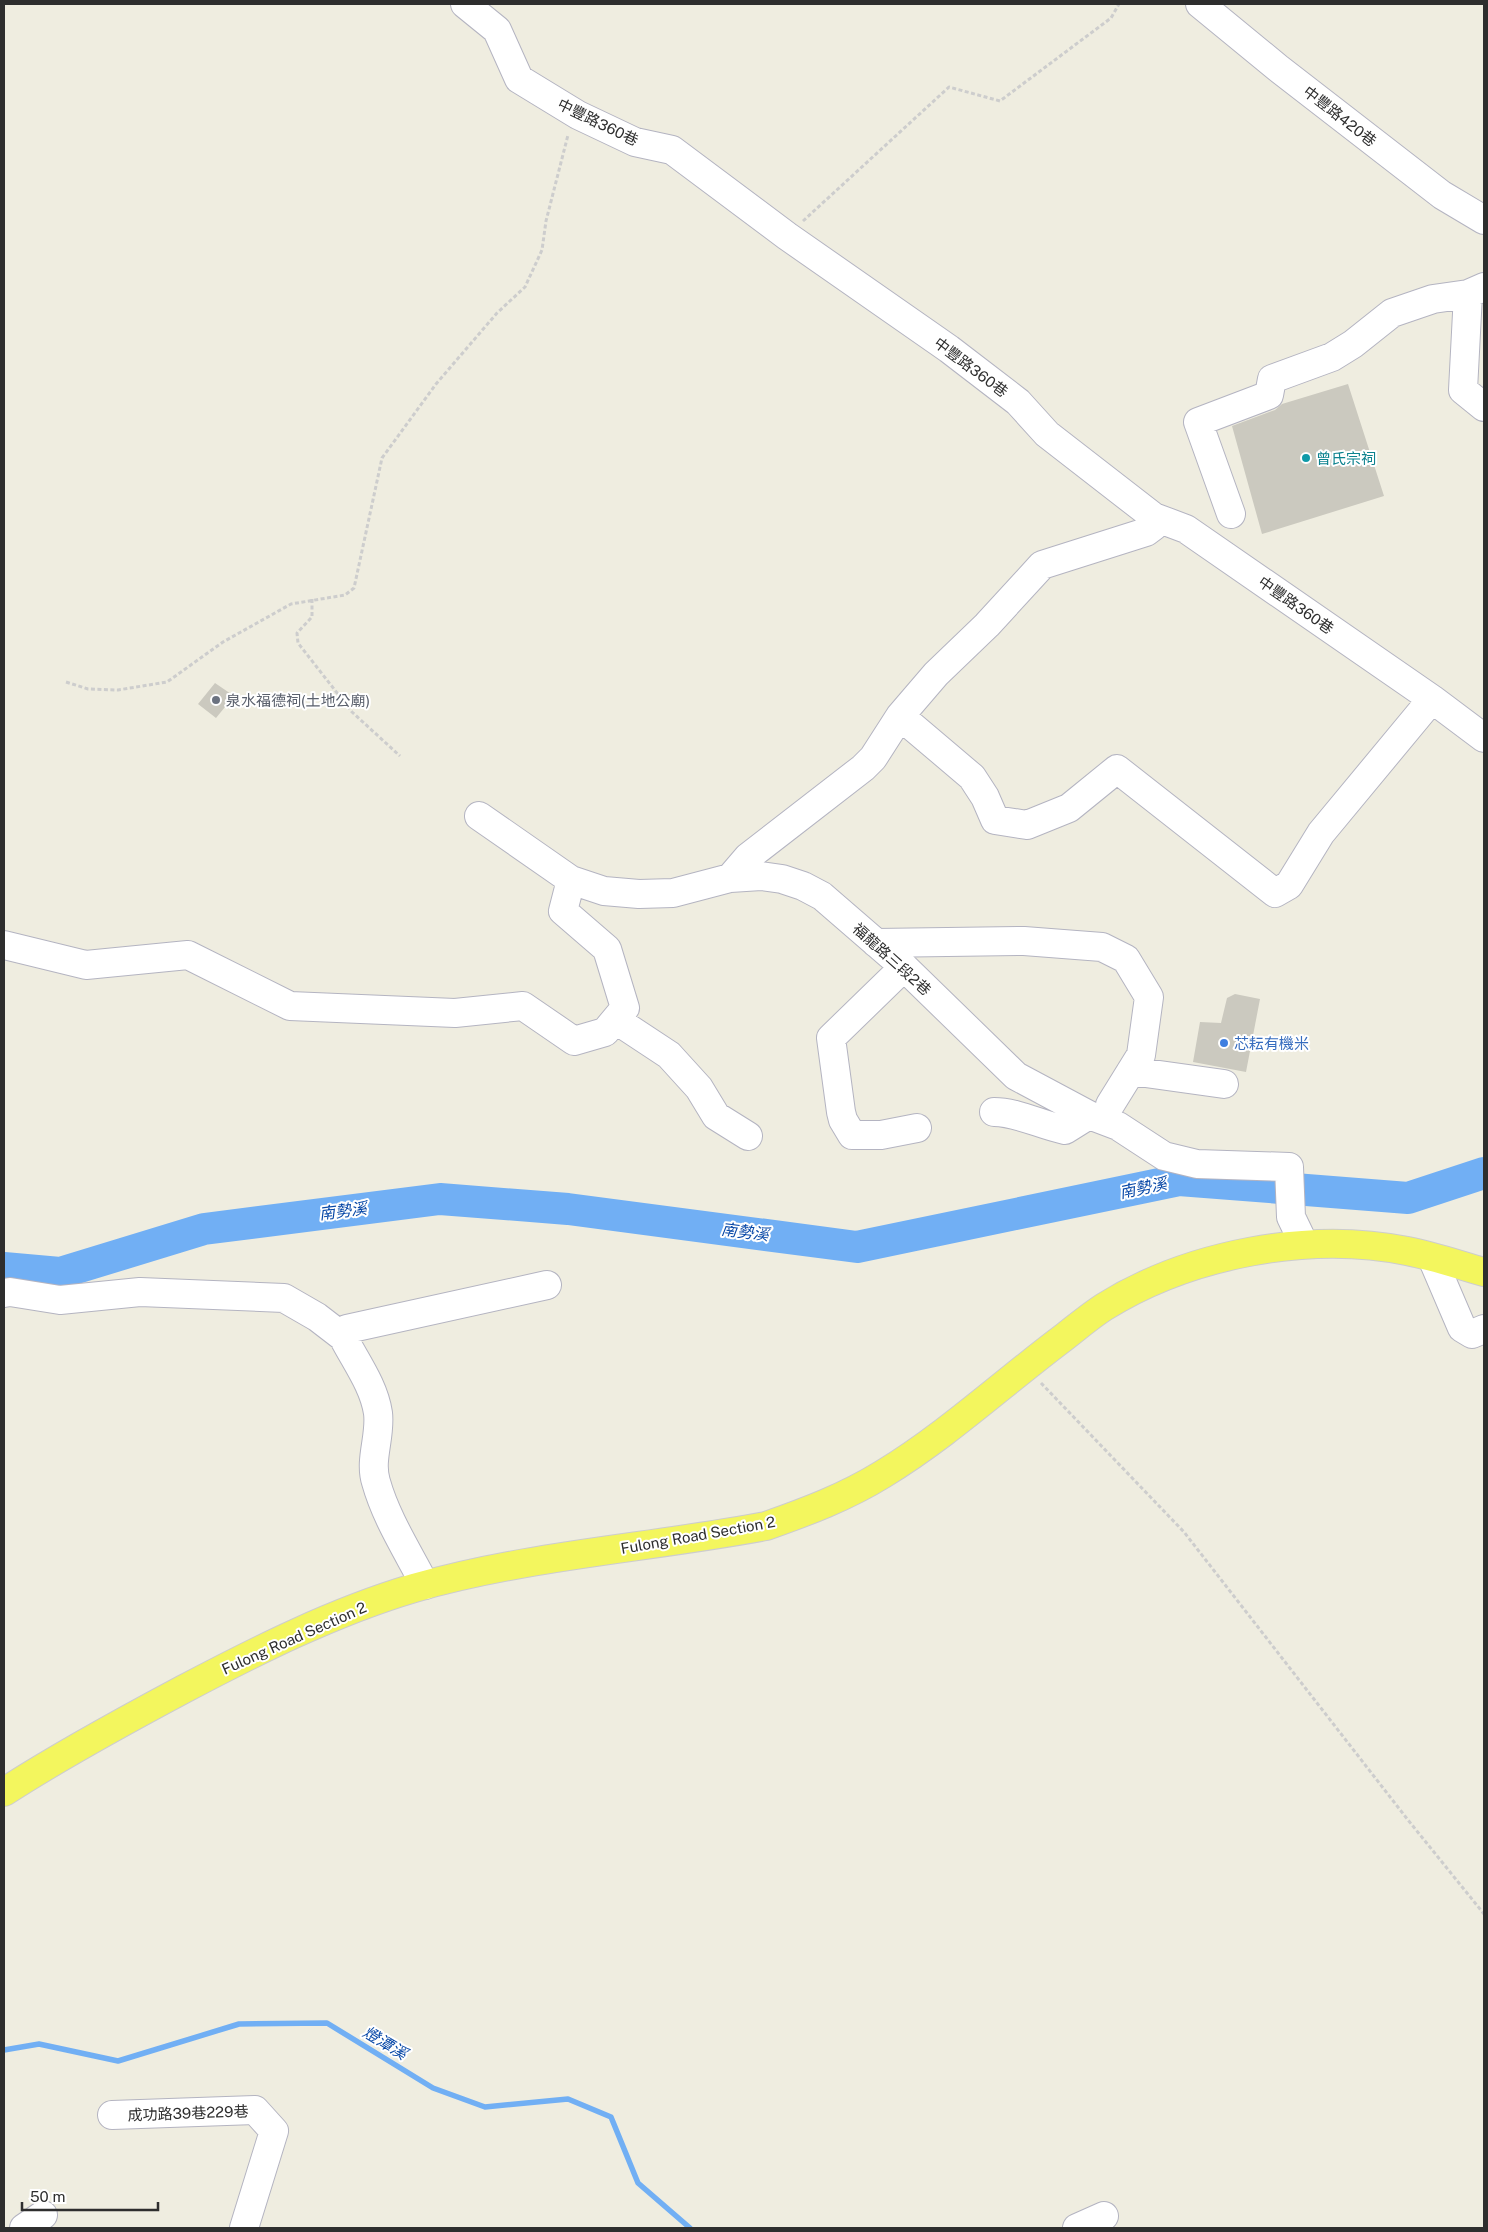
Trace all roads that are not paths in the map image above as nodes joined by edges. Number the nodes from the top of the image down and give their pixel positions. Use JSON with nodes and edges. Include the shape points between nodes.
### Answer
{"nodes":[{"id":1,"x":465,"y":4,"type":"edge"},
{"id":2,"x":1200,"y":4,"type":"edge"},
{"id":3,"x":1484,"y":220,"type":"edge"},
{"id":4,"x":1476,"y":291,"type":"edge"},
{"id":5,"x":1484,"y":407,"type":"edge"},
{"id":6,"x":1230,"y":514,"type":"dead end"},
{"id":7,"x":1154,"y":517,"type":"junction"},
{"id":8,"x":1432,"y":699,"type":"junction"},
{"id":9,"x":900,"y":716,"type":"junction"},
{"id":10,"x":1484,"y":738,"type":"edge"},
{"id":11,"x":479,"y":816,"type":"dead end"},
{"id":12,"x":730,"y":878,"type":"junction"},
{"id":13,"x":571,"y":880,"type":"junction"},
{"id":14,"x":876,"y":943,"type":"junction"},
{"id":15,"x":4,"y":945,"type":"edge"},
{"id":16,"x":904,"y":967,"type":"junction"},
{"id":17,"x":616,"y":1020,"type":"junction"},
{"id":18,"x":1131,"y":1071,"type":"junction"},
{"id":19,"x":1224,"y":1084,"type":"dead end"},
{"id":20,"x":1099,"y":1110,"type":"junction"},
{"id":21,"x":994,"y":1112,"type":"dead end"},
{"id":22,"x":917,"y":1128,"type":"dead end"},
{"id":23,"x":748,"y":1136,"type":"dead end"},
{"id":24,"x":1304,"y":1244,"type":"junction"},
{"id":25,"x":1432,"y":1258,"type":"junction"},
{"id":26,"x":1484,"y":1272,"type":"edge"},
{"id":27,"x":547,"y":1284,"type":"dead end"},
{"id":28,"x":4,"y":1293,"type":"edge"},
{"id":29,"x":1484,"y":1329,"type":"edge"},
{"id":30,"x":343,"y":1337,"type":"junction"},
{"id":31,"x":425,"y":1586,"type":"junction"},
{"id":32,"x":4,"y":1792,"type":"edge"},
{"id":33,"x":112,"y":2115,"type":"dead end"},
{"id":34,"x":1104,"y":2216,"type":"dead end"},
{"id":35,"x":244,"y":2228,"type":"edge"},
{"id":36,"x":1077,"y":2228,"type":"edge"}],
"edges":[{"from":1,"to":7,"type":"street","name":"中豐路360巷","via":[[497,30],[519,79],[578,115],[635,142],[672,150],[1010,396],[1047,434]]},
{"from":2,"to":3,"type":"street","name":"中豐路420巷","via":[[1442,195]]},
{"from":4,"to":5,"type":"street","via":[[1463,390]]},
{"from":4,"to":6,"type":"street","via":[[1433,299],[1392,313],[1332,357],[1272,379],[1269,395],[1198,422]]},
{"from":7,"to":8,"type":"street","name":"中豐路360巷","via":[[1186,529]]},
{"from":7,"to":9,"type":"street","via":[[1154,526],[1146,532],[1042,565],[987,626],[936,674]]},
{"from":8,"to":9,"type":"street","via":[[1321,833],[1289,885],[1275,893],[1117,768],[1069,808],[1027,825],[995,820],[972,777]]},
{"from":8,"to":10,"type":"street","name":"中豐路360巷"},
{"from":9,"to":12,"type":"street","via":[[863,768],[748,857]]},
{"from":11,"to":13,"type":"street","name":"福龍路三段2巷"},
{"from":12,"to":13,"type":"street","name":"福龍路三段2巷","via":[[673,893],[639,894],[604,891]]},
{"from":12,"to":14,"type":"street","name":"福龍路三段2巷","via":[[760,876],[803,886],[822,896]]},
{"from":13,"to":17,"type":"street","via":[[563,911],[607,949],[625,1008]]},
{"from":14,"to":16,"type":"street","name":"福龍路三段2巷"},
{"from":14,"to":18,"type":"street","via":[[1024,940],[1102,947],[1126,959],[1149,997],[1141,1054]]},
{"from":15,"to":17,"type":"street","via":[[86,965],[188,955],[290,1006],[455,1013],[523,1006],[574,1041],[605,1032]]},
{"from":16,"to":20,"type":"street","name":"福龍路三段2巷","via":[[1016,1076]]},
{"from":16,"to":22,"type":"street","via":[[831,1038],[843,1120],[852,1135],[882,1136]]},
{"from":17,"to":23,"type":"street","via":[[669,1055],[699,1088],[716,1116]]},
{"from":18,"to":19,"type":"street"},
{"from":18,"to":20,"type":"street"},
{"from":20,"to":21,"type":"street","via":[[1065,1130],[1040,1125],[1006,1112]]},
{"from":20,"to":24,"type":"street","name":"福龍路三段2巷","via":[[1150,1148],[1172,1158],[1196,1164],[1288,1168],[1290,1216]]},
{"from":24,"to":25,"type":"main road","name":"Fulong Road Section 2","via":[[1406,1250]]},
{"from":24,"to":31,"type":"main road","name":"Fulong Road Section 2","via":[[1255,1250],[1184,1270],[1104,1307],[924,1446],[842,1497],[804,1513],[766,1526],[511,1565]]},
{"from":25,"to":26,"type":"main road","name":"Fulong Road Section 2"},
{"from":25,"to":29,"type":"street","via":[[1462,1328],[1472,1334]]},
{"from":27,"to":30,"type":"street","via":[[347,1329]]},
{"from":28,"to":30,"type":"street","via":[[60,1300],[140,1292],[284,1298]]},
{"from":30,"to":31,"type":"street","via":[[372,1390],[378,1415],[375,1480]]},
{"from":31,"to":32,"type":"main road","name":"Fulong Road Section 2","via":[[374,1601],[317,1624],[216,1672]]},
{"from":33,"to":35,"type":"street","name":"成功路39巷229巷","via":[[256,2110],[274,2131]]},
{"from":34,"to":36,"type":"street"}]}
